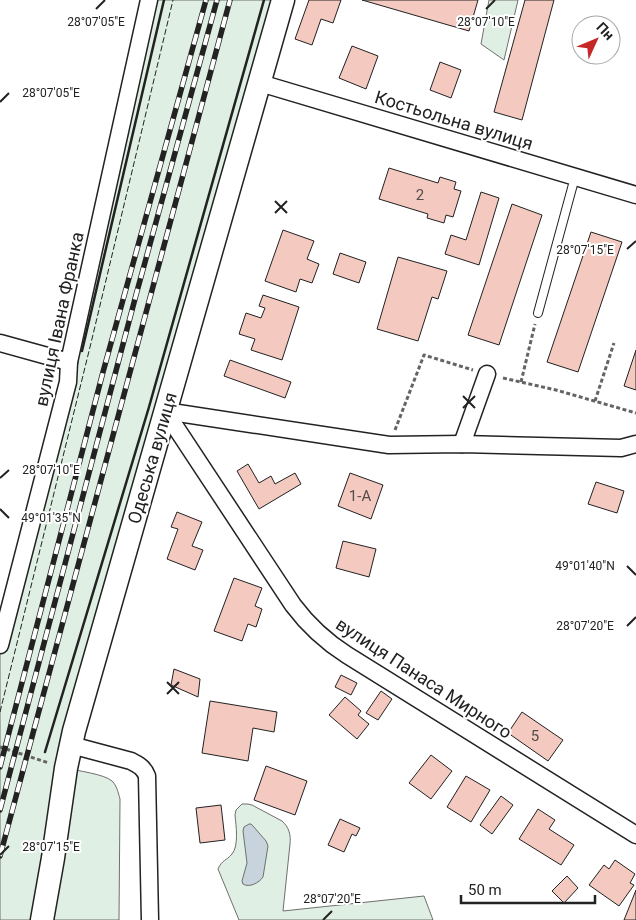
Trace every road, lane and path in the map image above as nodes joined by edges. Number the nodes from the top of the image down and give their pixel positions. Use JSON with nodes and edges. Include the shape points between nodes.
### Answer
{"nodes":[{"id":1,"x":149,"y":0,"type":"edge"},
{"id":2,"x":283,"y":0,"type":"edge"},
{"id":3,"x":260,"y":83,"type":"junction"},
{"id":4,"x":575,"y":177,"type":"junction"},
{"id":5,"x":636,"y":195,"type":"edge"},
{"id":6,"x":538,"y":313,"type":"joint"},
{"id":7,"x":0,"y":343,"type":"edge"},
{"id":8,"x":614,"y":343,"type":"dead end"},
{"id":9,"x":69,"y":362,"type":"junction"},
{"id":10,"x":487,"y":374,"type":"dead end"},
{"id":11,"x":521,"y":382,"type":"dead end"},
{"id":12,"x":595,"y":401,"type":"dead end"},
{"id":13,"x":165,"y":411,"type":"junction"},
{"id":14,"x":462,"y":444,"type":"junction"},
{"id":15,"x":636,"y":444,"type":"edge"},
{"id":16,"x":0,"y":645,"type":"edge"},
{"id":17,"x":71,"y":745,"type":"junction"},
{"id":18,"x":0,"y":748,"type":"edge"},
{"id":19,"x":66,"y":768,"type":"junction"},
{"id":20,"x":636,"y":835,"type":"edge"},
{"id":21,"x":42,"y":920,"type":"edge"},
{"id":22,"x":150,"y":920,"type":"edge"}],
"edges":[{"from":1,"to":9,"type":"street","name":"вулиця Івана Франка"},
{"from":2,"to":3,"type":"main road","name":"Одеська вулиця"},
{"from":3,"to":4,"type":"street","name":"Костьольна вулиця"},
{"from":3,"to":13,"type":"main road","name":"Одеська вулиця"},
{"from":4,"to":5,"type":"street","name":"Костьольна вулиця"},
{"from":4,"to":6,"type":"lane"},
{"from":6,"to":11,"type":"path"},
{"from":7,"to":9,"type":"street"},
{"from":8,"to":12,"type":"path"},
{"from":9,"to":16,"type":"street","name":"вулиця Івана Франка","via":[[68,382]]},
{"from":10,"to":14,"type":"street"},
{"from":13,"to":14,"type":"street","via":[[389,444]]},
{"from":13,"to":17,"type":"main road","name":"Одеська вулиця"},
{"from":13,"to":20,"type":"street","name":"вулиця Панаса Мирного","via":[[293,605],[324,639]]},
{"from":14,"to":15,"type":"street","via":[[621,448]]},
{"from":17,"to":19,"type":"main road","name":"Одеська вулиця"},
{"from":17,"to":22,"type":"street","via":[[131,761],[144,769],[147,776]]},
{"from":18,"to":19,"type":"path"},
{"from":19,"to":21,"type":"main road","name":"Одеська вулиця"}]}
